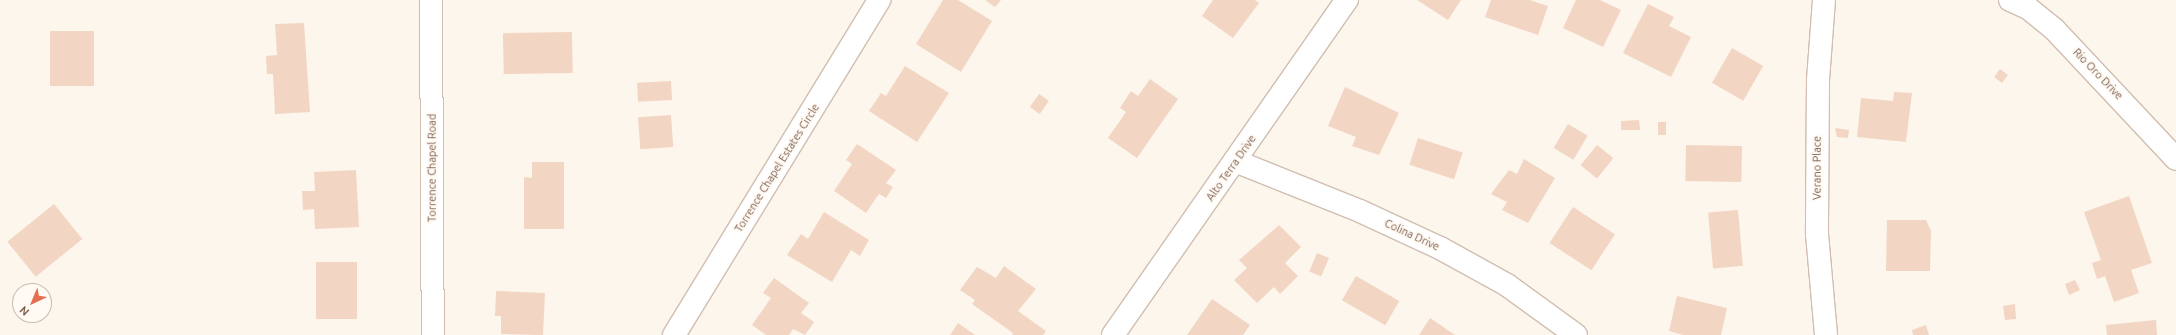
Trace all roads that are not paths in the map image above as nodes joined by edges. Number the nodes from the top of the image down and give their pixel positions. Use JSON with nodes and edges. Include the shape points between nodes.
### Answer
{"nodes":[{"id":1,"x":431,"y":0,"type":"edge"},
{"id":2,"x":880,"y":0,"type":"edge"},
{"id":3,"x":1347,"y":0,"type":"edge"},
{"id":4,"x":1824,"y":0,"type":"edge"},
{"id":5,"x":2010,"y":0,"type":"edge"},
{"id":6,"x":2176,"y":159,"type":"edge"},
{"id":7,"x":1235,"y":161,"type":"junction"},
{"id":8,"x":433,"y":335,"type":"edge"},
{"id":9,"x":674,"y":335,"type":"edge"},
{"id":10,"x":1113,"y":335,"type":"edge"},
{"id":11,"x":1576,"y":335,"type":"edge"},
{"id":12,"x":1826,"y":335,"type":"edge"}],
"edges":[{"from":1,"to":8,"type":"street","name":"Torrence Chapel Road"},
{"from":2,"to":9,"type":"street","name":"Torrence Chapel Estates Circle"},
{"from":3,"to":7,"type":"street","name":"Alto Terra Drive"},
{"from":4,"to":12,"type":"street","name":"Verano Place","via":[[1818,94],[1817,234]]},
{"from":5,"to":6,"type":"street","name":"Rio Oro Drive","via":[[2028,8],[2054,29]]},
{"from":7,"to":10,"type":"street","name":"Alto Terra Drive"},
{"from":7,"to":11,"type":"street","name":"Colina Drive","via":[[1360,211],[1440,248],[1507,285]]}]}
